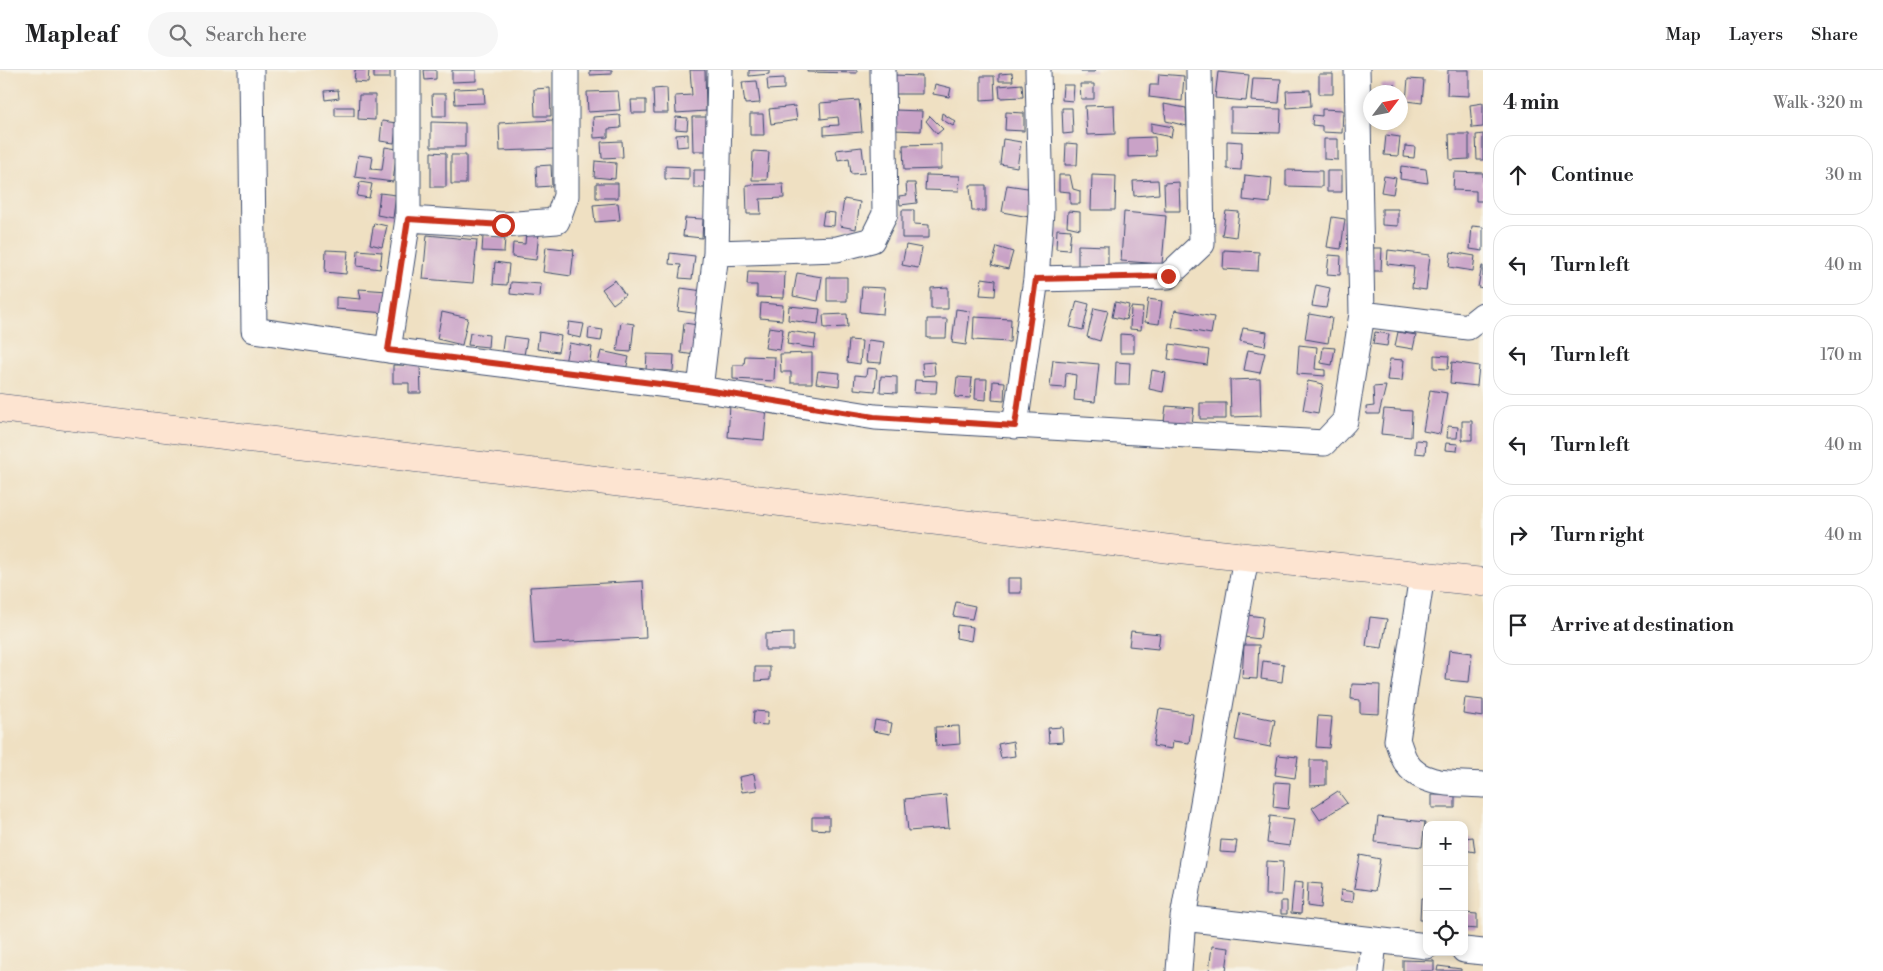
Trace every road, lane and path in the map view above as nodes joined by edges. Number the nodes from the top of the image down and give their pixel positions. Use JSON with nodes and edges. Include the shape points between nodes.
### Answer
{"nodes":[{"id":1,"x":252,"y":70,"type":"edge"},
{"id":2,"x":408,"y":70,"type":"edge"},
{"id":3,"x":566,"y":70,"type":"edge"},
{"id":4,"x":720,"y":70,"type":"edge"},
{"id":5,"x":883,"y":70,"type":"edge"},
{"id":6,"x":1038,"y":70,"type":"edge"},
{"id":7,"x":1199,"y":70,"type":"edge"},
{"id":8,"x":1357,"y":70,"type":"edge"},
{"id":9,"x":408,"y":219,"type":"junction"},
{"id":10,"x":716,"y":253,"type":"junction"},
{"id":11,"x":1036,"y":279,"type":"junction"},
{"id":12,"x":1362,"y":314,"type":"junction"},
{"id":13,"x":1483,"y":315,"type":"edge"},
{"id":14,"x":388,"y":350,"type":"junction"},
{"id":15,"x":700,"y":389,"type":"junction"},
{"id":16,"x":0,"y":408,"type":"edge"},
{"id":17,"x":1015,"y":426,"type":"junction"},
{"id":18,"x":1246,"y":557,"type":"junction"},
{"id":19,"x":1422,"y":575,"type":"junction"},
{"id":20,"x":1483,"y":582,"type":"edge"},
{"id":21,"x":1483,"y":785,"type":"edge"},
{"id":22,"x":1183,"y":918,"type":"junction"},
{"id":23,"x":1374,"y":941,"type":"junction"},
{"id":24,"x":1423,"y":946,"type":"edge"},
{"id":25,"x":1468,"y":950,"type":"edge"},
{"id":26,"x":1483,"y":952,"type":"edge"},
{"id":27,"x":1179,"y":971,"type":"edge"},
{"id":28,"x":1371,"y":971,"type":"edge"}],
"edges":[{"from":1,"to":14,"type":"street","via":[[254,330]]},
{"from":2,"to":9,"type":"street"},
{"from":3,"to":9,"type":"street","via":[[566,196],[557,221],[503,225]]},
{"from":4,"to":10,"type":"street"},
{"from":5,"to":10,"type":"street","via":[[885,214],[872,240],[837,249]]},
{"from":6,"to":11,"type":"street","via":[[1041,211]]},
{"from":7,"to":11,"type":"street","via":[[1202,244],[1168,276]]},
{"from":8,"to":12,"type":"street"},
{"from":9,"to":14,"type":"street"},
{"from":10,"to":15,"type":"street"},
{"from":11,"to":17,"type":"street"},
{"from":12,"to":13,"type":"street","via":[[1468,326]]},
{"from":12,"to":17,"type":"street","via":[[1345,421],[1324,443]]},
{"from":14,"to":15,"type":"street"},
{"from":15,"to":17,"type":"street","via":[[874,417]]},
{"from":16,"to":18,"type":"main road"},
{"from":18,"to":19,"type":"main road"},
{"from":18,"to":22,"type":"street"},
{"from":19,"to":20,"type":"main road"},
{"from":19,"to":21,"type":"street","via":[[1398,740],[1406,763],[1419,776],[1440,782]]},
{"from":22,"to":23,"type":"street"},
{"from":22,"to":27,"type":"street"},
{"from":23,"to":24,"type":"street"},
{"from":23,"to":28,"type":"street"},
{"from":25,"to":26,"type":"street"}]}
